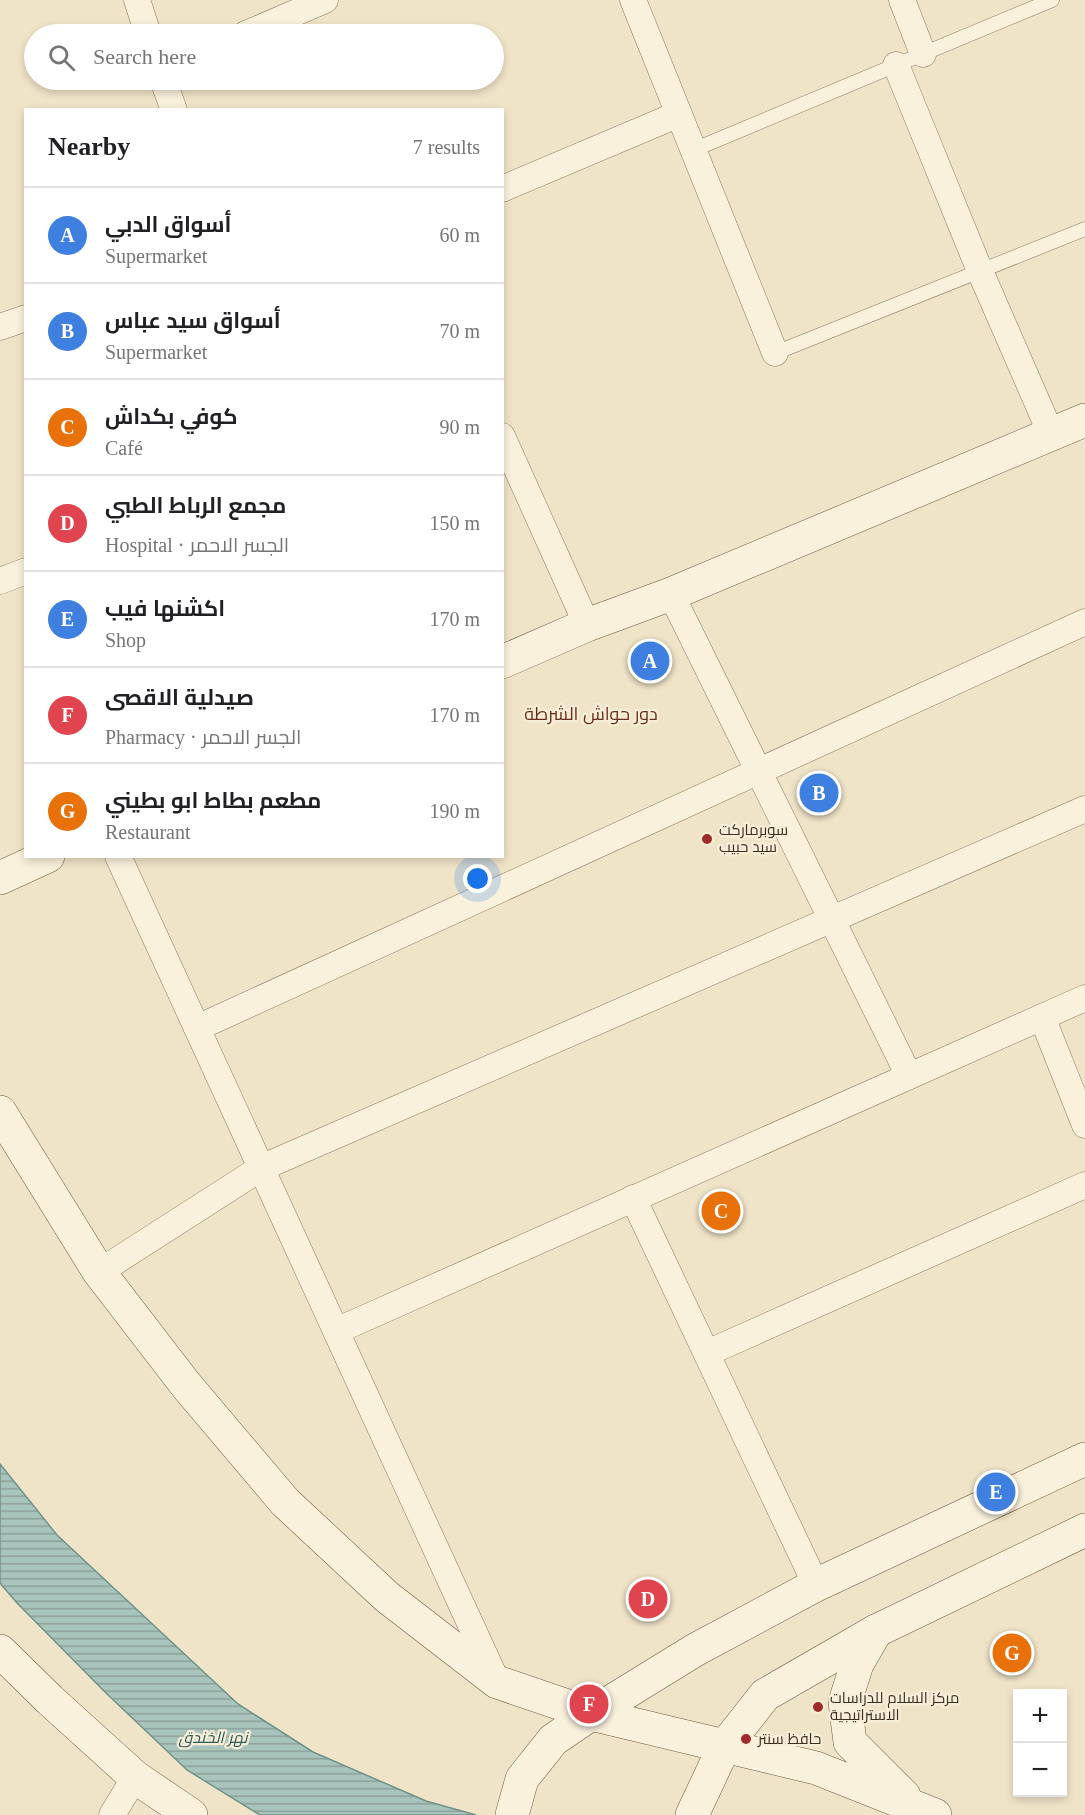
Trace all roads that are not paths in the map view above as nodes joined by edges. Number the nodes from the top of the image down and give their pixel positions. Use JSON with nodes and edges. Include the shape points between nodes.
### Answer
{"nodes":[{"id":1,"x":137,"y":0,"type":"edge"},
{"id":2,"x":325,"y":0,"type":"edge"},
{"id":3,"x":633,"y":0,"type":"edge"},
{"id":4,"x":902,"y":0,"type":"edge"},
{"id":5,"x":1052,"y":0,"type":"edge"},
{"id":6,"x":145,"y":24,"type":"edge"},
{"id":7,"x":269,"y":24,"type":"edge"},
{"id":8,"x":923,"y":54,"type":"junction"},
{"id":9,"x":896,"y":65,"type":"junction"},
{"id":10,"x":167,"y":90,"type":"edge"},
{"id":11,"x":173,"y":108,"type":"edge"},
{"id":12,"x":679,"y":114,"type":"junction"},
{"id":13,"x":693,"y":150,"type":"junction"},
{"id":14,"x":504,"y":188,"type":"edge"},
{"id":15,"x":1085,"y":230,"type":"edge"},
{"id":16,"x":980,"y":271,"type":"junction"},
{"id":17,"x":24,"y":319,"type":"edge"},
{"id":18,"x":0,"y":327,"type":"edge"},
{"id":19,"x":775,"y":353,"type":"joint"},
{"id":20,"x":1085,"y":420,"type":"edge"},
{"id":21,"x":1051,"y":434,"type":"junction"},
{"id":22,"x":504,"y":440,"type":"edge"},
{"id":23,"x":24,"y":572,"type":"edge"},
{"id":24,"x":0,"y":581,"type":"edge"},
{"id":25,"x":671,"y":594,"type":"junction"},
{"id":26,"x":1085,"y":622,"type":"edge"},
{"id":27,"x":587,"y":625,"type":"junction"},
{"id":28,"x":504,"y":661,"type":"edge"},
{"id":29,"x":759,"y":771,"type":"junction"},
{"id":30,"x":1085,"y":809,"type":"edge"},
{"id":31,"x":44,"y":858,"type":"edge"},
{"id":32,"x":119,"y":858,"type":"edge"},
{"id":33,"x":0,"y":878,"type":"edge"},
{"id":34,"x":832,"y":920,"type":"junction"},
{"id":35,"x":1085,"y":998,"type":"edge"},
{"id":36,"x":1042,"y":1017,"type":"junction"},
{"id":37,"x":197,"y":1028,"type":"junction"},
{"id":38,"x":909,"y":1076,"type":"junction"},
{"id":39,"x":0,"y":1112,"type":"edge"},
{"id":40,"x":1085,"y":1125,"type":"edge"},
{"id":41,"x":261,"y":1168,"type":"junction"},
{"id":42,"x":1085,"y":1185,"type":"edge"},
{"id":43,"x":633,"y":1198,"type":"junction"},
{"id":44,"x":99,"y":1272,"type":"junction"},
{"id":45,"x":336,"y":1330,"type":"junction"},
{"id":46,"x":707,"y":1353,"type":"junction"},
{"id":47,"x":1085,"y":1459,"type":"edge"},
{"id":48,"x":1085,"y":1530,"type":"edge"},
{"id":49,"x":816,"y":1585,"type":"junction"},
{"id":50,"x":876,"y":1631,"type":"junction"},
{"id":51,"x":0,"y":1651,"type":"edge"},
{"id":52,"x":497,"y":1682,"type":"junction"},
{"id":53,"x":591,"y":1714,"type":"junction"},
{"id":54,"x":724,"y":1748,"type":"junction"},
{"id":55,"x":135,"y":1777,"type":"junction"},
{"id":56,"x":695,"y":1809,"type":"edge"},
{"id":57,"x":926,"y":1811,"type":"edge"},
{"id":58,"x":112,"y":1815,"type":"edge"},
{"id":59,"x":191,"y":1815,"type":"edge"},
{"id":60,"x":512,"y":1815,"type":"edge"}],
"edges":[{"from":1,"to":6,"type":"street"},
{"from":2,"to":7,"type":"street"},
{"from":3,"to":12,"type":"street"},
{"from":4,"to":8,"type":"street"},
{"from":5,"to":8,"type":"lane"},
{"from":8,"to":9,"type":"lane"},
{"from":9,"to":13,"type":"lane"},
{"from":9,"to":16,"type":"street"},
{"from":10,"to":11,"type":"street"},
{"from":12,"to":13,"type":"street"},
{"from":12,"to":14,"type":"street"},
{"from":13,"to":19,"type":"street"},
{"from":15,"to":16,"type":"lane"},
{"from":16,"to":19,"type":"lane"},
{"from":16,"to":21,"type":"street"},
{"from":17,"to":18,"type":"street"},
{"from":20,"to":21,"type":"main road"},
{"from":21,"to":25,"type":"main road"},
{"from":22,"to":27,"type":"street"},
{"from":23,"to":24,"type":"street"},
{"from":25,"to":27,"type":"main road"},
{"from":25,"to":29,"type":"street"},
{"from":26,"to":29,"type":"street"},
{"from":27,"to":28,"type":"main road"},
{"from":29,"to":34,"type":"street"},
{"from":29,"to":37,"type":"street"},
{"from":30,"to":34,"type":"street"},
{"from":31,"to":33,"type":"main road"},
{"from":32,"to":37,"type":"street"},
{"from":34,"to":38,"type":"street"},
{"from":34,"to":41,"type":"street"},
{"from":35,"to":36,"type":"street"},
{"from":36,"to":38,"type":"street"},
{"from":36,"to":40,"type":"street"},
{"from":37,"to":41,"type":"street"},
{"from":38,"to":43,"type":"street"},
{"from":39,"to":44,"type":"main road"},
{"from":41,"to":44,"type":"street"},
{"from":41,"to":45,"type":"street"},
{"from":42,"to":46,"type":"street"},
{"from":43,"to":45,"type":"street"},
{"from":43,"to":46,"type":"street"},
{"from":44,"to":52,"type":"main road","via":[[285,1502],[387,1597]]},
{"from":45,"to":52,"type":"street"},
{"from":46,"to":49,"type":"street"},
{"from":47,"to":49,"type":"main road"},
{"from":48,"to":50,"type":"main road"},
{"from":49,"to":53,"type":"main road","via":[[695,1650]]},
{"from":50,"to":54,"type":"main road","via":[[765,1695]]},
{"from":50,"to":57,"type":"main road","via":[[857,1664],[845,1702],[850,1742]]},
{"from":51,"to":55,"type":"main road"},
{"from":52,"to":53,"type":"main road"},
{"from":53,"to":54,"type":"main road"},
{"from":53,"to":60,"type":"main road","via":[[553,1740],[522,1779]]},
{"from":54,"to":56,"type":"main road"},
{"from":54,"to":57,"type":"main road","via":[[816,1768]]},
{"from":55,"to":58,"type":"street"},
{"from":55,"to":59,"type":"main road"}]}
